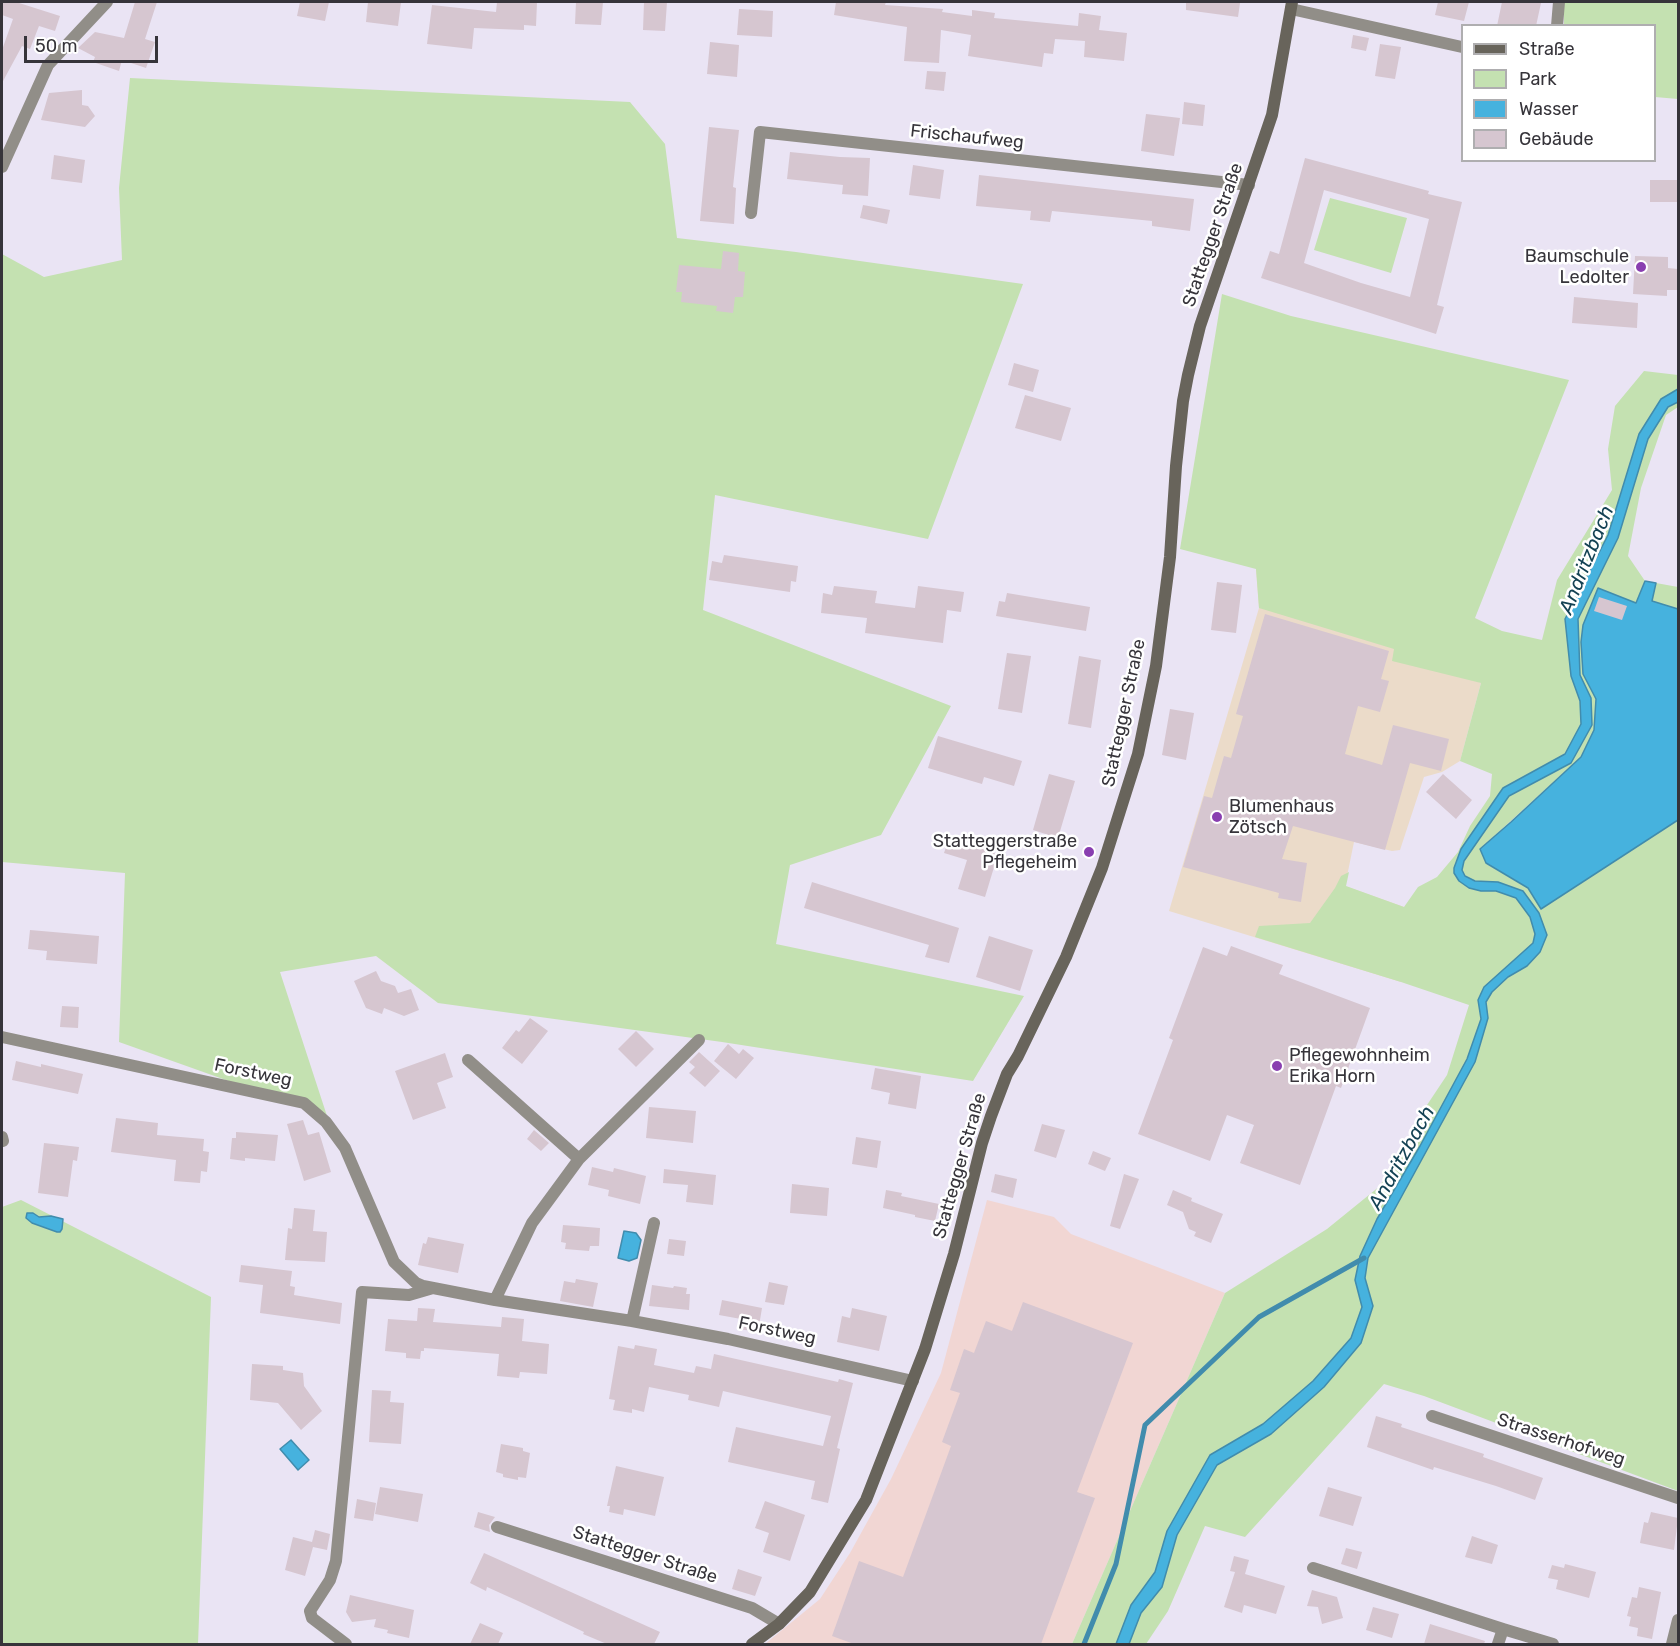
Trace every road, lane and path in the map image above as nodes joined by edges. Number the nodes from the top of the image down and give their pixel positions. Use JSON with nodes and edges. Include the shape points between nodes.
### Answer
{"nodes":[{"id":1,"x":107,"y":2,"type":"edge"},
{"id":2,"x":1559,"y":2,"type":"edge"},
{"id":3,"x":1292,"y":5,"type":"edge"},
{"id":4,"x":1557,"y":24,"type":"edge"},
{"id":5,"x":1461,"y":47,"type":"edge"},
{"id":6,"x":2,"y":168,"type":"edge"},
{"id":7,"x":1250,"y":185,"type":"junction"},
{"id":8,"x":751,"y":213,"type":"dead end"},
{"id":9,"x":2,"y":1037,"type":"edge"},
{"id":10,"x":699,"y":1040,"type":"dead end"},
{"id":11,"x":468,"y":1060,"type":"dead end"},
{"id":12,"x":579,"y":1158,"type":"junction"},
{"id":13,"x":654,"y":1223,"type":"dead end"},
{"id":14,"x":433,"y":1288,"type":"junction"},
{"id":15,"x":495,"y":1300,"type":"junction"},
{"id":16,"x":632,"y":1321,"type":"junction"},
{"id":17,"x":913,"y":1381,"type":"junction"},
{"id":18,"x":1432,"y":1416,"type":"dead end"},
{"id":19,"x":1678,"y":1498,"type":"edge"},
{"id":20,"x":497,"y":1527,"type":"dead end"},
{"id":21,"x":1313,"y":1568,"type":"dead end"},
{"id":22,"x":1678,"y":1620,"type":"edge"},
{"id":23,"x":779,"y":1624,"type":"junction"},
{"id":24,"x":1503,"y":1629,"type":"junction"},
{"id":25,"x":346,"y":1644,"type":"edge"},
{"id":26,"x":752,"y":1644,"type":"edge"},
{"id":27,"x":1498,"y":1644,"type":"edge"},
{"id":28,"x":1553,"y":1644,"type":"edge"},
{"id":29,"x":1672,"y":1644,"type":"edge"}],
"edges":[{"from":1,"to":6,"type":"street","via":[[48,65]]},
{"from":2,"to":4,"type":"street"},
{"from":3,"to":5,"type":"street"},
{"from":3,"to":7,"type":"main road","name":"Stattegger Straße","via":[[1272,115]]},
{"from":7,"to":8,"type":"street","name":"Frischaufweg","via":[[760,132]]},
{"from":7,"to":17,"type":"main road","name":"Stattegger Straße","via":[[1200,326],[1183,401],[1169,568],[1156,666],[1138,754],[1102,868],[991,1116],[954,1254]]},
{"from":9,"to":14,"type":"street","name":"Forstweg","via":[[304,1103],[326,1122],[345,1148],[394,1262],[416,1282]]},
{"from":10,"to":12,"type":"street"},
{"from":11,"to":12,"type":"street"},
{"from":12,"to":15,"type":"street","via":[[532,1223]]},
{"from":13,"to":16,"type":"street"},
{"from":14,"to":15,"type":"street","name":"Forstweg"},
{"from":14,"to":25,"type":"street","name":"Forstweg","via":[[409,1295],[362,1292],[336,1561],[334,1572],[310,1614]]},
{"from":15,"to":16,"type":"street","name":"Forstweg"},
{"from":16,"to":17,"type":"street","name":"Forstweg"},
{"from":17,"to":23,"type":"main road","name":"Stattegger Straße","via":[[866,1500],[810,1592]]},
{"from":18,"to":19,"type":"street","name":"Strasserhofweg"},
{"from":20,"to":23,"type":"street","name":"Stattegger Straße","via":[[752,1608]]},
{"from":21,"to":24,"type":"street"},
{"from":22,"to":29,"type":"street"},
{"from":23,"to":26,"type":"main road","name":"Stattegger Straße"},
{"from":24,"to":27,"type":"street"},
{"from":24,"to":28,"type":"street"}]}
